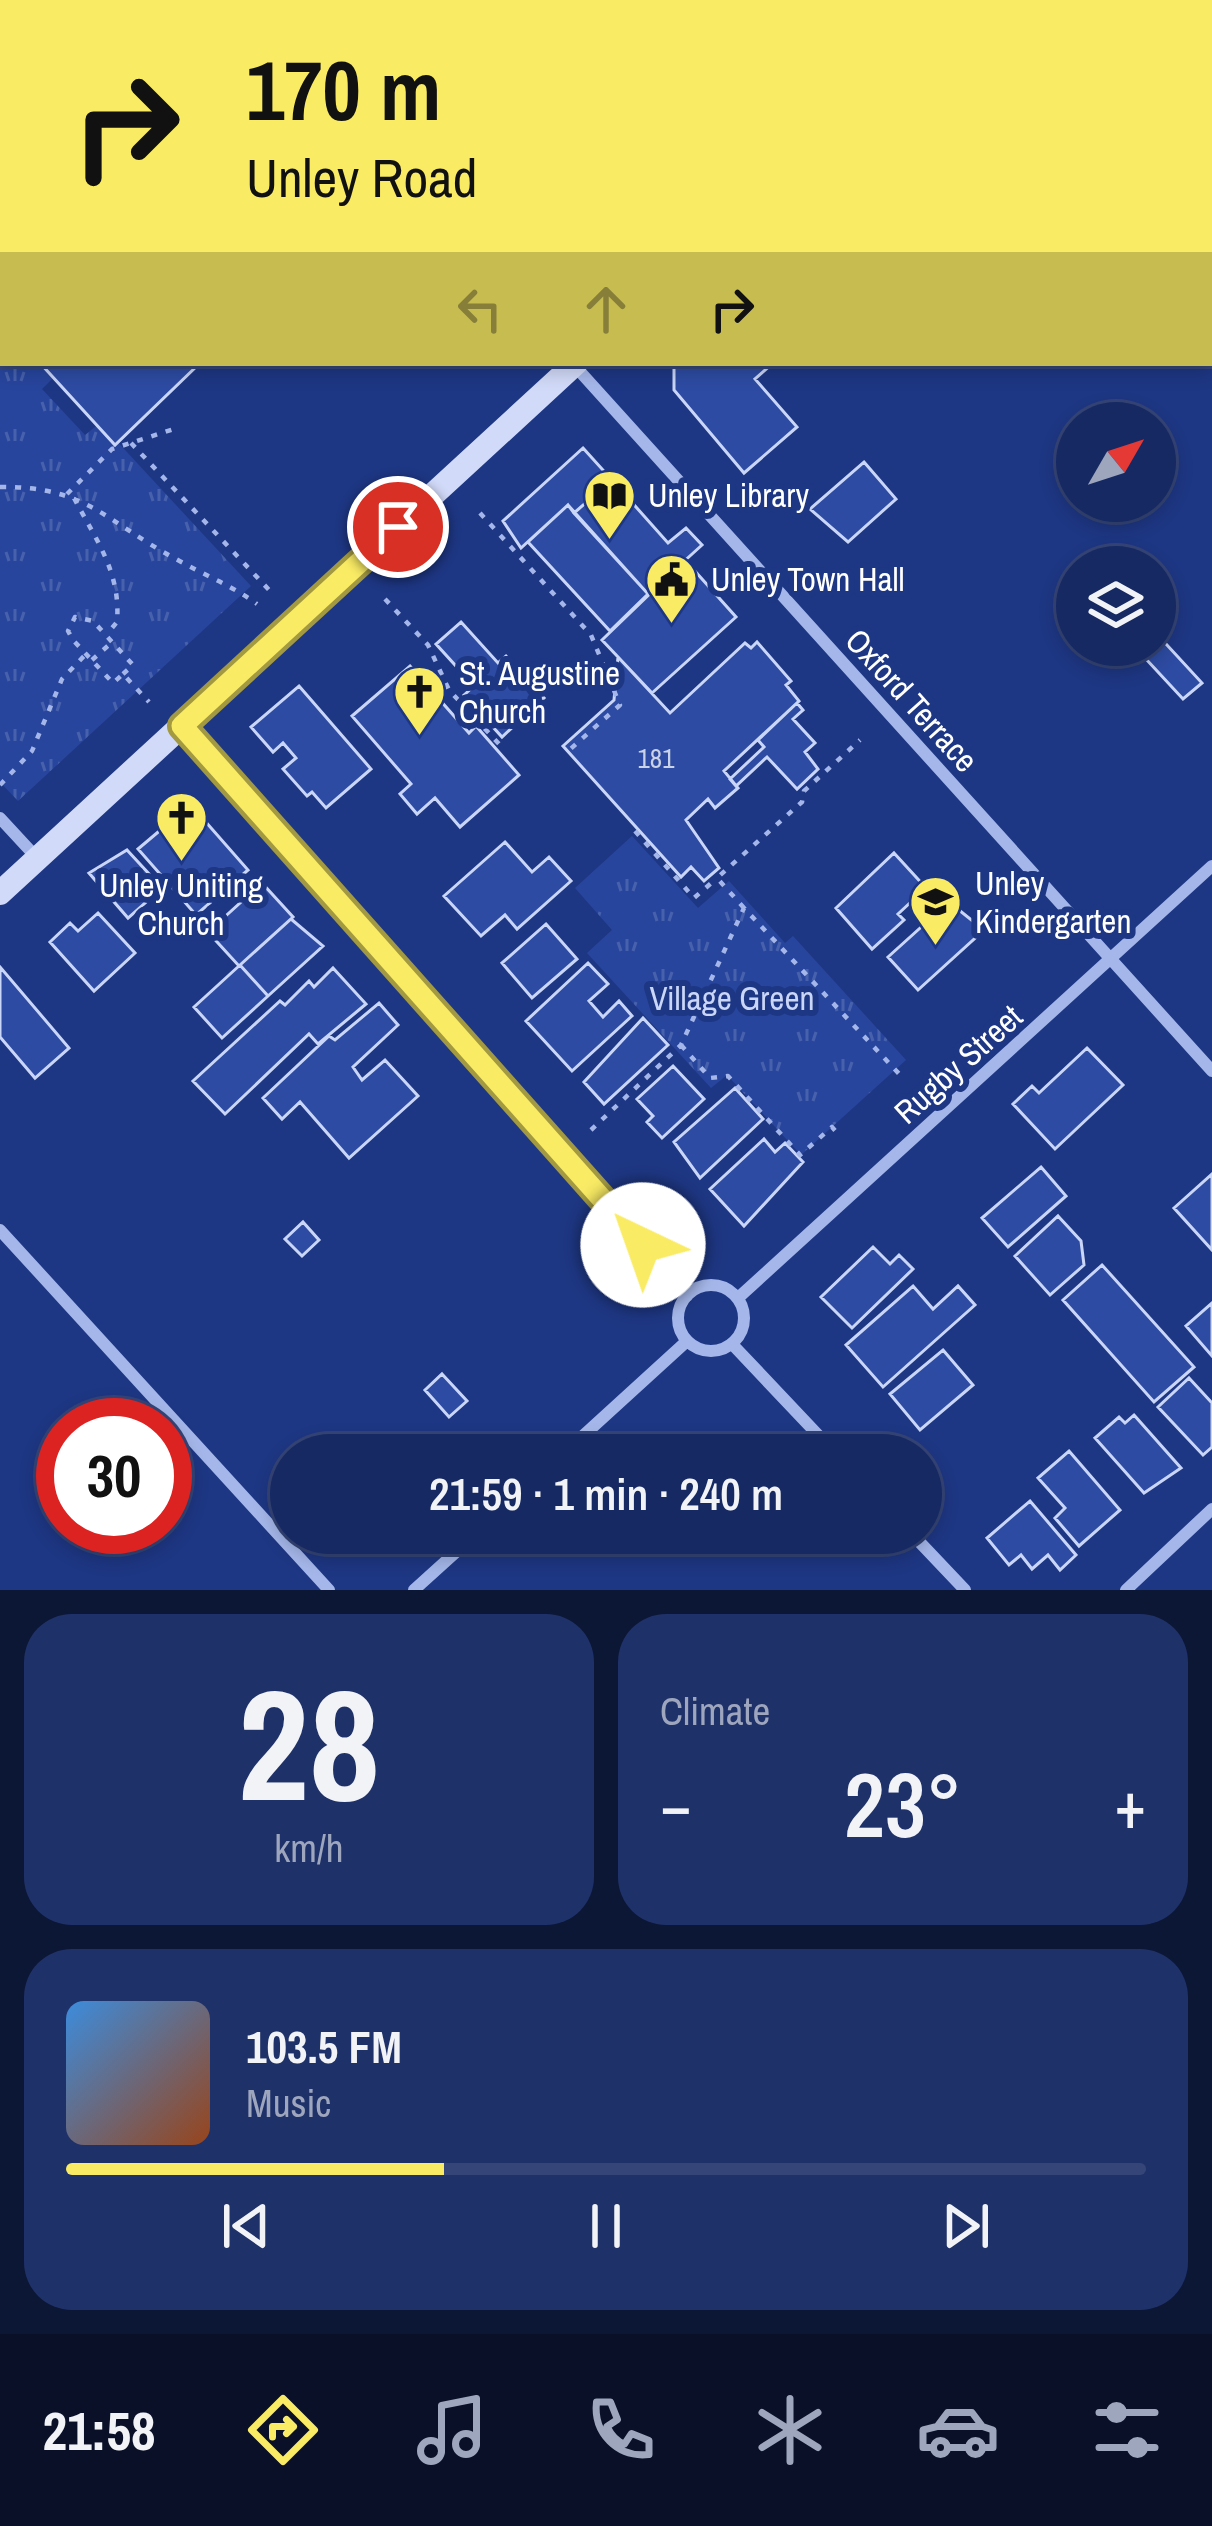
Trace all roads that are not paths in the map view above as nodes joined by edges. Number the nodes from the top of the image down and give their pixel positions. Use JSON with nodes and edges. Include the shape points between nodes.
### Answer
{"nodes":[{"id":1,"x":573,"y":366,"type":"edge"},
{"id":2,"x":577,"y":366,"type":"edge"},
{"id":3,"x":182,"y":726,"type":"junction"},
{"id":4,"x":0,"y":818,"type":"edge"},
{"id":5,"x":38,"y":859,"type":"junction"},
{"id":6,"x":1212,"y":866,"type":"edge"},
{"id":7,"x":0,"y":893,"type":"edge"},
{"id":8,"x":1112,"y":962,"type":"junction"},
{"id":9,"x":1212,"y":1071,"type":"edge"},
{"id":10,"x":0,"y":1230,"type":"edge"},
{"id":11,"x":687,"y":1296,"type":"junction"},
{"id":12,"x":738,"y":1298,"type":"junction"},
{"id":13,"x":687,"y":1341,"type":"junction"},
{"id":14,"x":732,"y":1345,"type":"junction"},
{"id":15,"x":585,"y":1434,"type":"edge"},
{"id":16,"x":817,"y":1434,"type":"edge"},
{"id":17,"x":1212,"y":1510,"type":"edge"},
{"id":18,"x":454,"y":1554,"type":"edge"},
{"id":19,"x":931,"y":1554,"type":"edge"},
{"id":20,"x":329,"y":1590,"type":"edge"},
{"id":21,"x":414,"y":1590,"type":"edge"},
{"id":22,"x":965,"y":1590,"type":"edge"},
{"id":23,"x":1126,"y":1590,"type":"edge"}],
"edges":[{"from":1,"to":3,"type":"main road"},
{"from":2,"to":8,"type":"street","name":"Oxford Terrace"},
{"from":3,"to":5,"type":"main road"},
{"from":3,"to":11,"type":"street"},
{"from":4,"to":5,"type":"street"},
{"from":5,"to":7,"type":"main road"},
{"from":6,"to":8,"type":"street","name":"Rugby Street"},
{"from":8,"to":9,"type":"street","name":"Oxford Terrace"},
{"from":8,"to":12,"type":"street","name":"Rugby Street"},
{"from":10,"to":20,"type":"street"},
{"from":11,"to":12,"type":"street","via":[[716,1286]]},
{"from":11,"to":13,"type":"street","via":[[679,1315]]},
{"from":12,"to":14,"type":"street","via":[[744,1321]]},
{"from":13,"to":14,"type":"street","via":[[708,1351]]},
{"from":13,"to":15,"type":"street"},
{"from":14,"to":16,"type":"street"},
{"from":17,"to":23,"type":"street"},
{"from":18,"to":21,"type":"street"},
{"from":19,"to":22,"type":"street"}]}
